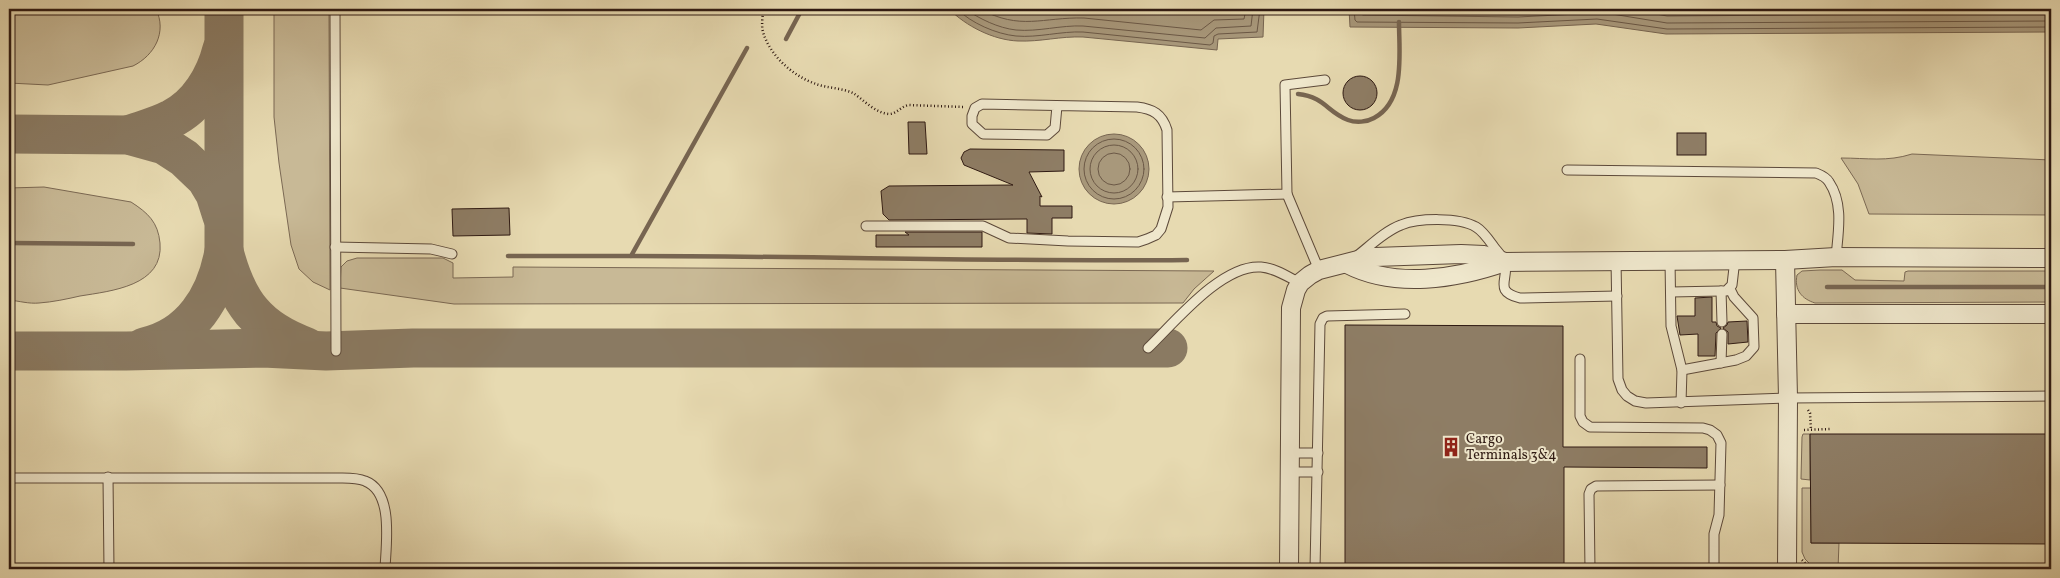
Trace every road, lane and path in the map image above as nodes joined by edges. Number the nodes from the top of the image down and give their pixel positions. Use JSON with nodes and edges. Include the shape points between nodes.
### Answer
{"nodes":[{"id":1,"x":335,"y":9,"type":"edge"},
{"id":2,"x":763,"y":9,"type":"edge"},
{"id":3,"x":1325,"y":80,"type":"dead end"},
{"id":4,"x":1057,"y":106,"type":"junction"},
{"id":5,"x":974,"y":108,"type":"junction"},
{"id":6,"x":1567,"y":170,"type":"dead end"},
{"id":7,"x":1287,"y":194,"type":"junction"},
{"id":8,"x":1167,"y":197,"type":"junction"},
{"id":9,"x":866,"y":226,"type":"dead end"},
{"id":10,"x":335,"y":248,"type":"junction"},
{"id":11,"x":452,"y":254,"type":"dead end"},
{"id":12,"x":1836,"y":257,"type":"junction"},
{"id":13,"x":2051,"y":258,"type":"edge"},
{"id":14,"x":1616,"y":260,"type":"junction"},
{"id":15,"x":1670,"y":260,"type":"junction"},
{"id":16,"x":1734,"y":260,"type":"junction"},
{"id":17,"x":1785,"y":260,"type":"junction"},
{"id":18,"x":1505,"y":262,"type":"junction"},
{"id":19,"x":1347,"y":264,"type":"junction"},
{"id":20,"x":1319,"y":270,"type":"junction"},
{"id":21,"x":1300,"y":282,"type":"junction"},
{"id":22,"x":1725,"y":290,"type":"junction"},
{"id":23,"x":1671,"y":292,"type":"junction"},
{"id":24,"x":1617,"y":296,"type":"junction"},
{"id":25,"x":1405,"y":314,"type":"dead end"},
{"id":26,"x":1786,"y":314,"type":"junction"},
{"id":27,"x":2051,"y":314,"type":"edge"},
{"id":28,"x":1722,"y":322,"type":"dead end"},
{"id":29,"x":1722,"y":334,"type":"dead end"},
{"id":30,"x":1148,"y":348,"type":"dead end"},
{"id":31,"x":336,"y":351,"type":"dead end"},
{"id":32,"x":1580,"y":359,"type":"dead end"},
{"id":33,"x":1721,"y":362,"type":"junction"},
{"id":34,"x":1682,"y":370,"type":"junction"},
{"id":35,"x":2051,"y":396,"type":"edge"},
{"id":36,"x":1797,"y":398,"type":"junction"},
{"id":37,"x":1681,"y":403,"type":"junction"},
{"id":38,"x":1811,"y":430,"type":"dead end"},
{"id":39,"x":1289,"y":453,"type":"junction"},
{"id":40,"x":1318,"y":453,"type":"junction"},
{"id":41,"x":1290,"y":472,"type":"junction"},
{"id":42,"x":1318,"y":472,"type":"junction"},
{"id":43,"x":108,"y":477,"type":"junction"},
{"id":44,"x":9,"y":478,"type":"edge"},
{"id":45,"x":1720,"y":485,"type":"junction"},
{"id":46,"x":109,"y":569,"type":"edge"},
{"id":47,"x":385,"y":569,"type":"edge"},
{"id":48,"x":1289,"y":569,"type":"edge"},
{"id":49,"x":1316,"y":569,"type":"edge"},
{"id":50,"x":1590,"y":569,"type":"edge"},
{"id":51,"x":1714,"y":569,"type":"edge"},
{"id":52,"x":1787,"y":569,"type":"edge"}],
"edges":[{"from":1,"to":10,"type":"lane"},
{"from":2,"to":5,"type":"path","via":[[763,32],[771,48],[800,78],[852,93],[882,112],[891,114],[909,105]]},
{"from":3,"to":7,"type":"lane","via":[[1285,85]]},
{"from":4,"to":5,"type":"lane","via":[[982,104]]},
{"from":4,"to":5,"type":"lane","via":[[1055,128],[1047,135],[983,134],[972,124]]},
{"from":4,"to":8,"type":"lane","via":[[1153,110],[1167,130]]},
{"from":6,"to":12,"type":"lane","via":[[1816,173],[1829,180],[1837,199]]},
{"from":7,"to":8,"type":"lane"},
{"from":7,"to":20,"type":"lane"},
{"from":8,"to":9,"type":"lane","via":[[1168,207],[1161,229],[1156,235],[1138,242],[1009,238],[983,226]]},
{"from":10,"to":11,"type":"lane","via":[[431,249]]},
{"from":10,"to":31,"type":"lane"},
{"from":12,"to":13,"type":"street"},
{"from":12,"to":17,"type":"street"},
{"from":14,"to":15,"type":"street"},
{"from":14,"to":18,"type":"street"},
{"from":14,"to":24,"type":"lane"},
{"from":15,"to":16,"type":"street"},
{"from":15,"to":23,"type":"lane"},
{"from":16,"to":17,"type":"street"},
{"from":16,"to":22,"type":"lane","via":[[1732,285]]},
{"from":17,"to":26,"type":"street"},
{"from":18,"to":19,"type":"street","via":[[1484,255],[1441,254],[1375,256]]},
{"from":18,"to":19,"type":"street","via":[[1433,279],[1379,276]]},
{"from":18,"to":19,"type":"lane","via":[[1475,226],[1453,221],[1416,221],[1389,232]]},
{"from":18,"to":24,"type":"lane","via":[[1504,286],[1509,296]]},
{"from":19,"to":20,"type":"street"},
{"from":20,"to":21,"type":"street"},
{"from":21,"to":30,"type":"lane","via":[[1263,267],[1237,271],[1211,287]]},
{"from":21,"to":39,"type":"street","via":[[1291,308]]},
{"from":22,"to":23,"type":"lane"},
{"from":22,"to":28,"type":"lane"},
{"from":22,"to":33,"type":"lane","via":[[1753,318],[1754,347],[1741,358]]},
{"from":23,"to":34,"type":"lane","via":[[1671,326]]},
{"from":24,"to":37,"type":"lane","via":[[1618,379],[1622,390],[1636,401]]},
{"from":25,"to":40,"type":"lane","via":[[1323,318],[1320,324]]},
{"from":26,"to":27,"type":"street"},
{"from":26,"to":36,"type":"street"},
{"from":29,"to":33,"type":"lane"},
{"from":32,"to":45,"type":"lane","via":[[1580,416],[1583,422],[1590,427],[1710,430],[1721,443]]},
{"from":33,"to":34,"type":"lane"},
{"from":34,"to":37,"type":"lane"},
{"from":35,"to":36,"type":"lane"},
{"from":36,"to":37,"type":"lane"},
{"from":36,"to":38,"type":"path","via":[[1810,413]]},
{"from":36,"to":52,"type":"street"},
{"from":39,"to":40,"type":"lane"},
{"from":39,"to":41,"type":"street"},
{"from":40,"to":42,"type":"lane"},
{"from":41,"to":42,"type":"lane"},
{"from":41,"to":48,"type":"street"},
{"from":42,"to":49,"type":"lane"},
{"from":43,"to":44,"type":"lane"},
{"from":43,"to":46,"type":"lane"},
{"from":43,"to":47,"type":"lane","via":[[352,478],[366,481],[377,489],[384,501]]},
{"from":45,"to":50,"type":"lane","via":[[1596,486],[1591,489]]},
{"from":45,"to":51,"type":"lane"}]}
